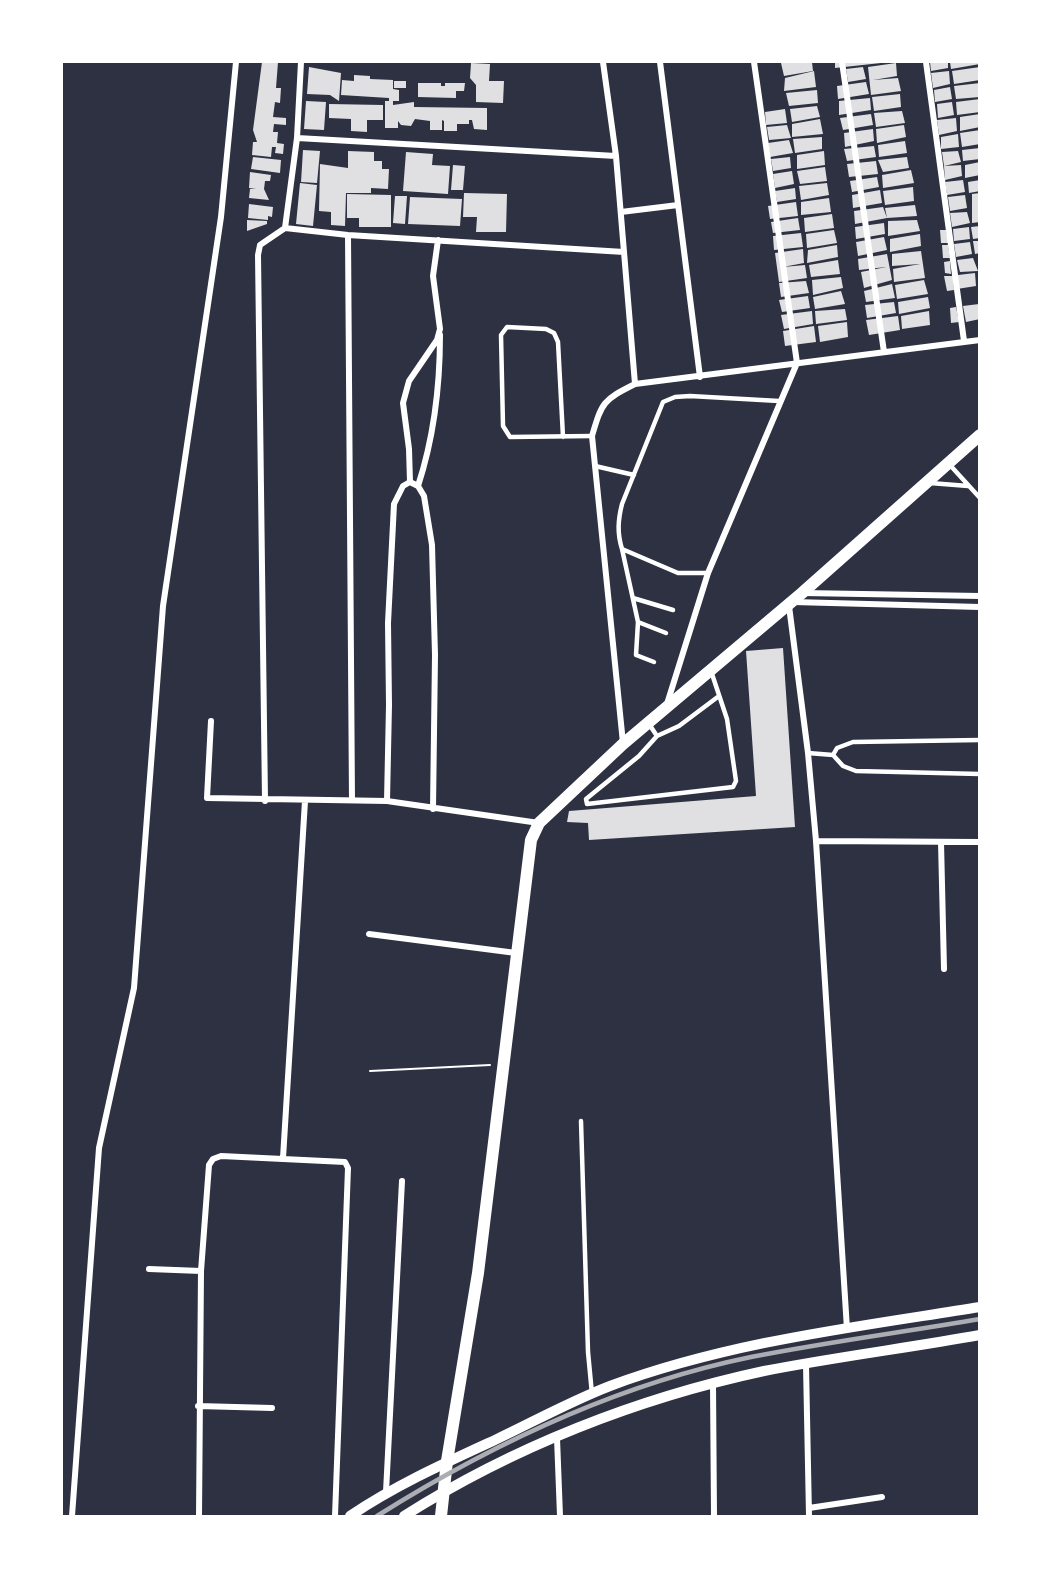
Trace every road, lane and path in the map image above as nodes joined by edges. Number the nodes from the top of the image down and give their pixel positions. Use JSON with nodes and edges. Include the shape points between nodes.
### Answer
{"nodes":[{"id":1,"x":236,"y":62,"type":"edge"},
{"id":2,"x":301,"y":62,"type":"edge"},
{"id":3,"x":603,"y":62,"type":"edge"},
{"id":4,"x":660,"y":62,"type":"edge"},
{"id":5,"x":754,"y":62,"type":"edge"},
{"id":6,"x":842,"y":62,"type":"edge"},
{"id":7,"x":926,"y":62,"type":"edge"},
{"id":8,"x":297,"y":138,"type":"junction"},
{"id":9,"x":616,"y":156,"type":"junction"},
{"id":10,"x":678,"y":205,"type":"junction"},
{"id":11,"x":621,"y":212,"type":"junction"},
{"id":12,"x":285,"y":228,"type":"junction"},
{"id":13,"x":348,"y":235,"type":"junction"},
{"id":14,"x":438,"y":240,"type":"junction"},
{"id":15,"x":624,"y":252,"type":"junction"},
{"id":16,"x":440,"y":329,"type":"junction"},
{"id":17,"x":980,"y":340,"type":"edge"},
{"id":18,"x":964,"y":341,"type":"junction"},
{"id":19,"x":884,"y":352,"type":"junction"},
{"id":20,"x":797,"y":363,"type":"junction"},
{"id":21,"x":700,"y":377,"type":"junction"},
{"id":22,"x":635,"y":384,"type":"junction"},
{"id":23,"x":778,"y":401,"type":"junction"},
{"id":24,"x":980,"y":435,"type":"edge"},
{"id":25,"x":563,"y":436,"type":"junction"},
{"id":26,"x":592,"y":436,"type":"junction"},
{"id":27,"x":949,"y":464,"type":"junction"},
{"id":28,"x":595,"y":465,"type":"junction"},
{"id":29,"x":634,"y":475,"type":"junction"},
{"id":30,"x":410,"y":482,"type":"junction"},
{"id":31,"x":927,"y":483,"type":"junction"},
{"id":32,"x":418,"y":486,"type":"junction"},
{"id":33,"x":968,"y":486,"type":"junction"},
{"id":34,"x":980,"y":498,"type":"edge"},
{"id":35,"x":622,"y":549,"type":"junction"},
{"id":36,"x":708,"y":573,"type":"junction"},
{"id":37,"x":980,"y":596,"type":"edge"},
{"id":38,"x":633,"y":598,"type":"junction"},
{"id":39,"x":795,"y":600,"type":"junction"},
{"id":40,"x":980,"y":607,"type":"edge"},
{"id":41,"x":674,"y":610,"type":"dead end"},
{"id":42,"x":638,"y":622,"type":"junction"},
{"id":43,"x":666,"y":633,"type":"dead end"},
{"id":44,"x":654,"y":662,"type":"dead end"},
{"id":45,"x":711,"y":671,"type":"junction"},
{"id":46,"x":719,"y":696,"type":"junction"},
{"id":47,"x":665,"y":710,"type":"junction"},
{"id":48,"x":211,"y":721,"type":"dead end"},
{"id":49,"x":649,"y":724,"type":"junction"},
{"id":50,"x":657,"y":735,"type":"junction"},
{"id":51,"x":980,"y":740,"type":"edge"},
{"id":52,"x":623,"y":744,"type":"junction"},
{"id":53,"x":808,"y":753,"type":"junction"},
{"id":54,"x":833,"y":755,"type":"junction"},
{"id":55,"x":980,"y":774,"type":"edge"},
{"id":56,"x":352,"y":800,"type":"junction"},
{"id":57,"x":265,"y":801,"type":"junction"},
{"id":58,"x":305,"y":801,"type":"junction"},
{"id":59,"x":387,"y":801,"type":"junction"},
{"id":60,"x":434,"y":809,"type":"junction"},
{"id":61,"x":539,"y":823,"type":"junction"},
{"id":62,"x":816,"y":841,"type":"junction"},
{"id":63,"x":941,"y":842,"type":"junction"},
{"id":64,"x":980,"y":842,"type":"edge"},
{"id":65,"x":369,"y":934,"type":"dead end"},
{"id":66,"x":516,"y":953,"type":"junction"},
{"id":67,"x":944,"y":969,"type":"dead end"},
{"id":68,"x":502,"y":1065,"type":"junction"},
{"id":69,"x":370,"y":1071,"type":"dead end"},
{"id":70,"x":581,"y":1121,"type":"dead end"},
{"id":71,"x":283,"y":1158,"type":"junction"},
{"id":72,"x":402,"y":1181,"type":"dead end"},
{"id":73,"x":149,"y":1269,"type":"dead end"},
{"id":74,"x":201,"y":1271,"type":"junction"},
{"id":75,"x":980,"y":1306,"type":"edge"},
{"id":76,"x":847,"y":1329,"type":"junction"},
{"id":77,"x":980,"y":1335,"type":"edge"},
{"id":78,"x":806,"y":1365,"type":"junction"},
{"id":79,"x":713,"y":1384,"type":"junction"},
{"id":80,"x":592,"y":1394,"type":"junction"},
{"id":81,"x":198,"y":1406,"type":"junction"},
{"id":82,"x":272,"y":1408,"type":"dead end"},
{"id":83,"x":557,"y":1438,"type":"junction"},
{"id":84,"x":447,"y":1461,"type":"junction"},
{"id":85,"x":386,"y":1492,"type":"junction"},
{"id":86,"x":443,"y":1492,"type":"junction"},
{"id":87,"x":882,"y":1497,"type":"dead end"},
{"id":88,"x":809,"y":1508,"type":"junction"},
{"id":89,"x":72,"y":1516,"type":"edge"},
{"id":90,"x":199,"y":1516,"type":"edge"},
{"id":91,"x":335,"y":1516,"type":"edge"},
{"id":92,"x":350,"y":1516,"type":"edge"},
{"id":93,"x":405,"y":1516,"type":"edge"},
{"id":94,"x":441,"y":1516,"type":"edge"},
{"id":95,"x":560,"y":1516,"type":"edge"},
{"id":96,"x":714,"y":1516,"type":"edge"},
{"id":97,"x":809,"y":1516,"type":"edge"}],
"edges":[{"from":1,"to":89,"type":"street","via":[[221,217],[163,606],[134,988],[99,1148]]},
{"from":2,"to":8,"type":"street"},
{"from":3,"to":9,"type":"street"},
{"from":4,"to":10,"type":"street"},
{"from":5,"to":20,"type":"street"},
{"from":6,"to":19,"type":"street"},
{"from":7,"to":18,"type":"street"},
{"from":8,"to":9,"type":"street"},
{"from":8,"to":12,"type":"street"},
{"from":9,"to":11,"type":"street"},
{"from":10,"to":11,"type":"street"},
{"from":10,"to":21,"type":"street"},
{"from":11,"to":15,"type":"street"},
{"from":12,"to":13,"type":"street"},
{"from":12,"to":57,"type":"street","via":[[260,245],[258,255]]},
{"from":13,"to":14,"type":"street"},
{"from":13,"to":56,"type":"street"},
{"from":14,"to":15,"type":"street"},
{"from":14,"to":16,"type":"street","via":[[433,276]]},
{"from":15,"to":22,"type":"street"},
{"from":16,"to":30,"type":"street","via":[[437,340],[418,363],[403,403]]},
{"from":16,"to":32,"type":"street","via":[[437,404]]},
{"from":17,"to":18,"type":"street"},
{"from":18,"to":19,"type":"street"},
{"from":19,"to":20,"type":"street"},
{"from":20,"to":21,"type":"street"},
{"from":20,"to":23,"type":"street"},
{"from":21,"to":22,"type":"street"},
{"from":22,"to":26,"type":"street","via":[[609,397],[600,410]]},
{"from":23,"to":29,"type":"lane","via":[[690,396],[663,402]]},
{"from":23,"to":36,"type":"street"},
{"from":24,"to":27,"type":"main road"},
{"from":25,"to":25,"type":"lane","via":[[510,437],[504,431],[501,335],[507,327],[554,333],[558,342]]},
{"from":25,"to":26,"type":"lane"},
{"from":26,"to":28,"type":"street"},
{"from":27,"to":31,"type":"main road"},
{"from":27,"to":33,"type":"lane"},
{"from":28,"to":29,"type":"lane"},
{"from":28,"to":52,"type":"street"},
{"from":29,"to":35,"type":"lane","via":[[618,519]]},
{"from":30,"to":32,"type":"street"},
{"from":30,"to":59,"type":"street","via":[[403,486],[394,504],[387,623]]},
{"from":31,"to":33,"type":"lane"},
{"from":31,"to":39,"type":"main road"},
{"from":32,"to":60,"type":"street","via":[[424,496],[432,545]]},
{"from":33,"to":34,"type":"lane"},
{"from":35,"to":36,"type":"lane","via":[[678,573]]},
{"from":35,"to":38,"type":"lane"},
{"from":36,"to":47,"type":"street"},
{"from":37,"to":39,"type":"street"},
{"from":38,"to":41,"type":"lane"},
{"from":38,"to":42,"type":"lane"},
{"from":39,"to":40,"type":"street"},
{"from":39,"to":45,"type":"main road"},
{"from":39,"to":53,"type":"street"},
{"from":42,"to":43,"type":"lane"},
{"from":42,"to":44,"type":"lane","via":[[636,655]]},
{"from":45,"to":46,"type":"lane"},
{"from":45,"to":47,"type":"main road"},
{"from":46,"to":50,"type":"lane","via":[[679,726]]},
{"from":46,"to":50,"type":"lane","via":[[736,781],[733,787],[587,804],[586,799],[639,756]]},
{"from":47,"to":49,"type":"main road"},
{"from":48,"to":57,"type":"street","via":[[207,798]]},
{"from":49,"to":50,"type":"lane"},
{"from":49,"to":52,"type":"main road"},
{"from":51,"to":54,"type":"lane","via":[[853,742],[837,748]]},
{"from":52,"to":61,"type":"main road"},
{"from":53,"to":54,"type":"lane"},
{"from":53,"to":62,"type":"street"},
{"from":54,"to":55,"type":"lane","via":[[843,766],[856,771]]},
{"from":56,"to":58,"type":"street"},
{"from":56,"to":59,"type":"street"},
{"from":57,"to":58,"type":"street"},
{"from":58,"to":71,"type":"street"},
{"from":59,"to":60,"type":"street"},
{"from":60,"to":61,"type":"street"},
{"from":61,"to":66,"type":"main road","via":[[531,840]]},
{"from":62,"to":63,"type":"street"},
{"from":62,"to":76,"type":"street"},
{"from":63,"to":64,"type":"street"},
{"from":63,"to":67,"type":"street"},
{"from":65,"to":66,"type":"street"},
{"from":66,"to":68,"type":"main road"},
{"from":68,"to":69,"type":"path"},
{"from":68,"to":84,"type":"main road","via":[[478,1273]]},
{"from":70,"to":80,"type":"lane"},
{"from":71,"to":74,"type":"street","via":[[213,1158],[209,1166]]},
{"from":71,"to":91,"type":"street","via":[[345,1162],[348,1168]]},
{"from":72,"to":85,"type":"street"},
{"from":73,"to":74,"type":"street"},
{"from":74,"to":81,"type":"street"},
{"from":75,"to":76,"type":"street"},
{"from":76,"to":80,"type":"street","via":[[711,1355]]},
{"from":77,"to":78,"type":"street"},
{"from":78,"to":79,"type":"street"},
{"from":78,"to":88,"type":"street"},
{"from":79,"to":83,"type":"street","via":[[614,1413]]},
{"from":79,"to":96,"type":"street"},
{"from":80,"to":84,"type":"street"},
{"from":81,"to":82,"type":"street"},
{"from":81,"to":90,"type":"street"},
{"from":83,"to":86,"type":"street"},
{"from":83,"to":95,"type":"street"},
{"from":84,"to":85,"type":"street"},
{"from":84,"to":86,"type":"main road"},
{"from":85,"to":92,"type":"street"},
{"from":86,"to":93,"type":"street"},
{"from":86,"to":94,"type":"main road"},
{"from":87,"to":88,"type":"street"},
{"from":88,"to":97,"type":"street"}]}
